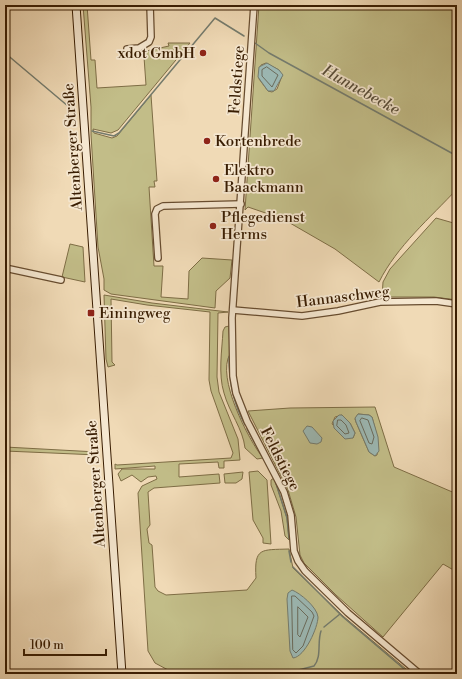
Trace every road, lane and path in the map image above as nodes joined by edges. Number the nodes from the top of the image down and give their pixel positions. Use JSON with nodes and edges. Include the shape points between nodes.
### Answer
{"nodes":[{"id":1,"x":76,"y":5,"type":"edge"},
{"id":2,"x":150,"y":5,"type":"edge"},
{"id":3,"x":254,"y":5,"type":"edge"},
{"id":4,"x":127,"y":48,"type":"dead end"},
{"id":5,"x":241,"y":204,"type":"junction"},
{"id":6,"x":158,"y":258,"type":"dead end"},
{"id":7,"x":5,"y":268,"type":"edge"},
{"id":8,"x":61,"y":280,"type":"dead end"},
{"id":9,"x":457,"y":304,"type":"edge"},
{"id":10,"x":233,"y":310,"type":"junction"},
{"id":11,"x":122,"y":674,"type":"edge"},
{"id":12,"x":420,"y":674,"type":"edge"}],
"edges":[{"from":1,"to":11,"type":"main road","name":"Altenberger Straße"},
{"from":2,"to":4,"type":"street","via":[[149,42],[138,48]]},
{"from":3,"to":5,"type":"street","name":"Feldstiege"},
{"from":5,"to":6,"type":"street","via":[[164,206],[157,209],[155,214]]},
{"from":5,"to":10,"type":"street","name":"Feldstiege"},
{"from":7,"to":8,"type":"street"},
{"from":9,"to":10,"type":"street","name":"Hannaschweg","via":[[436,301],[380,302],[302,316]]},
{"from":10,"to":12,"type":"street","name":"Feldstiege","via":[[233,376],[236,393],[247,421],[284,492],[291,516],[294,551],[298,561],[348,613]]}]}
